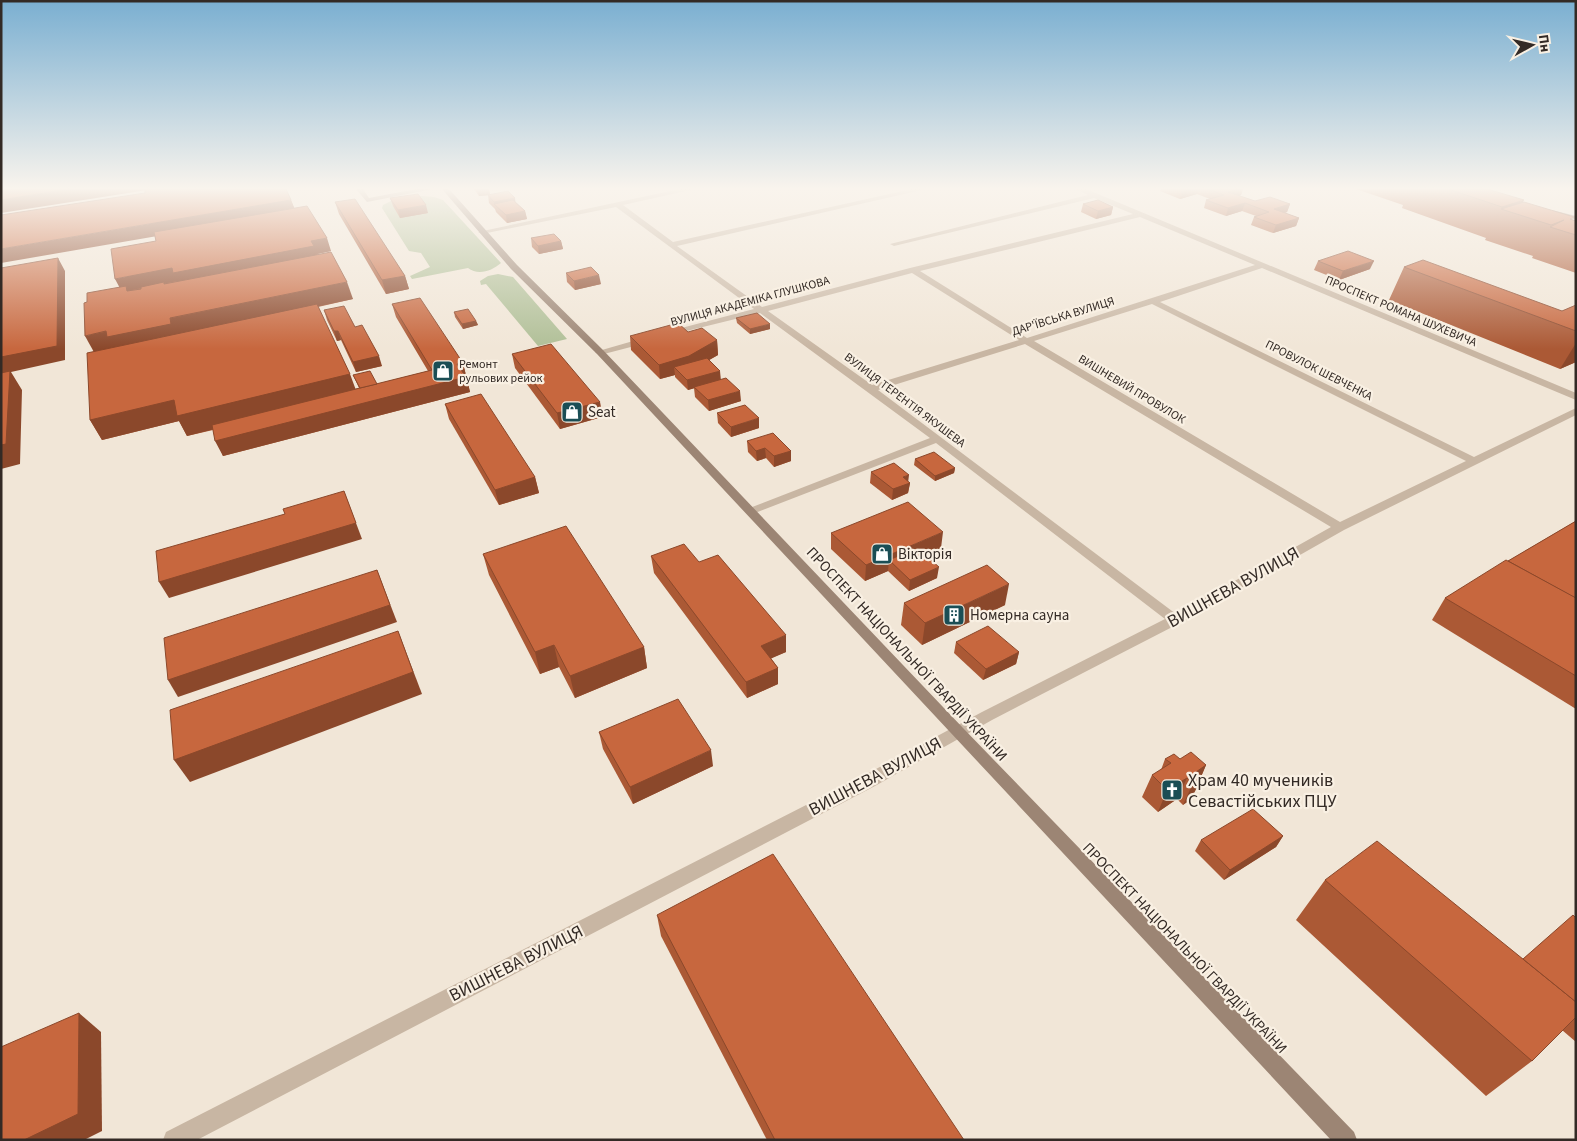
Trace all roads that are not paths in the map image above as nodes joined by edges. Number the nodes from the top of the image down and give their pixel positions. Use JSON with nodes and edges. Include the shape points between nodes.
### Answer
{"nodes":[{"id":1,"x":492,"y":242,"type":"edge"},
{"id":2,"x":666,"y":242,"type":"edge"},
{"id":3,"x":682,"y":242,"type":"edge"},
{"id":4,"x":901,"y":242,"type":"edge"},
{"id":5,"x":1027,"y":242,"type":"edge"},
{"id":6,"x":1204,"y":242,"type":"edge"},
{"id":7,"x":894,"y":244,"type":"dead end"},
{"id":8,"x":670,"y":245,"type":"junction"},
{"id":9,"x":1261,"y":266,"type":"junction"},
{"id":10,"x":913,"y":270,"type":"junction"},
{"id":11,"x":1154,"y":302,"type":"junction"},
{"id":12,"x":762,"y":309,"type":"junction"},
{"id":13,"x":1025,"y":340,"type":"junction"},
{"id":14,"x":600,"y":352,"type":"junction"},
{"id":15,"x":871,"y":390,"type":"junction"},
{"id":16,"x":1576,"y":397,"type":"edge"},
{"id":17,"x":1576,"y":411,"type":"edge"},
{"id":18,"x":937,"y":439,"type":"junction"},
{"id":19,"x":1472,"y":460,"type":"junction"},
{"id":20,"x":751,"y":511,"type":"junction"},
{"id":21,"x":1340,"y":527,"type":"junction"},
{"id":22,"x":1175,"y":620,"type":"junction"},
{"id":23,"x":958,"y":732,"type":"junction"},
{"id":24,"x":174,"y":1140,"type":"edge"},
{"id":25,"x":1346,"y":1140,"type":"edge"}],
"edges":[{"from":1,"to":14,"type":"street","name":"ПРОСПЕКТ НАЦІОНАЛЬНОЇ ГВАРДІЇ УКРАЇНИ"},
{"from":2,"to":8,"type":"street","name":"ВУЛИЦЯ ТЕРЕНТІЯ ЯКУШЕВА"},
{"from":3,"to":8,"type":"street"},
{"from":4,"to":7,"type":"street"},
{"from":5,"to":10,"type":"street","name":"ВУЛИЦЯ АКАДЕМІКА ГЛУШКОВА"},
{"from":6,"to":9,"type":"street","name":"ПРОСПЕКТ РОМАНА ШУХЕВИЧА"},
{"from":8,"to":12,"type":"street","name":"ВУЛИЦЯ ТЕРЕНТІЯ ЯКУШЕВА"},
{"from":9,"to":11,"type":"street","name":"ДАР'ЇВСЬКА ВУЛИЦЯ"},
{"from":9,"to":16,"type":"street","name":"ПРОСПЕКТ РОМАНА ШУХЕВИЧА"},
{"from":10,"to":12,"type":"street","name":"ВУЛИЦЯ АКАДЕМІКА ГЛУШКОВА"},
{"from":10,"to":13,"type":"street","name":"ВИШНЕВИЙ ПРОВУЛОК"},
{"from":11,"to":13,"type":"street","name":"ДАР'ЇВСЬКА ВУЛИЦЯ"},
{"from":11,"to":19,"type":"street","name":"ПРОВУЛОК ШЕВЧЕНКА"},
{"from":12,"to":14,"type":"street","name":"ВУЛИЦЯ АКАДЕМІКА ГЛУШКОВА"},
{"from":12,"to":15,"type":"street","name":"ВУЛИЦЯ ТЕРЕНТІЯ ЯКУШЕВА"},
{"from":13,"to":15,"type":"street","name":"ДАР'ЇВСЬКА ВУЛИЦЯ"},
{"from":13,"to":21,"type":"street","name":"ВИШНЕВИЙ ПРОВУЛОК"},
{"from":14,"to":20,"type":"street","name":"ПРОСПЕКТ НАЦІОНАЛЬНОЇ ГВАРДІЇ УКРАЇНИ"},
{"from":15,"to":18,"type":"street","name":"ВУЛИЦЯ ТЕРЕНТІЯ ЯКУШЕВА"},
{"from":17,"to":19,"type":"street","name":"ВИШНЕВА ВУЛИЦЯ"},
{"from":18,"to":20,"type":"street"},
{"from":18,"to":22,"type":"street","name":"ВУЛИЦЯ ТЕРЕНТІЯ ЯКУШЕВА"},
{"from":19,"to":21,"type":"street","name":"ВИШНЕВА ВУЛИЦЯ"},
{"from":20,"to":23,"type":"street","name":"ПРОСПЕКТ НАЦІОНАЛЬНОЇ ГВАРДІЇ УКРАЇНИ"},
{"from":21,"to":22,"type":"street","name":"ВИШНЕВА ВУЛИЦЯ"},
{"from":22,"to":23,"type":"street","name":"ВИШНЕВА ВУЛИЦЯ"},
{"from":23,"to":24,"type":"street","name":"ВИШНЕВА ВУЛИЦЯ","via":[[860,786]]},
{"from":23,"to":25,"type":"street","name":"ПРОСПЕКТ НАЦІОНАЛЬНОЇ ГВАРДІЇ УКРАЇНИ"}]}
